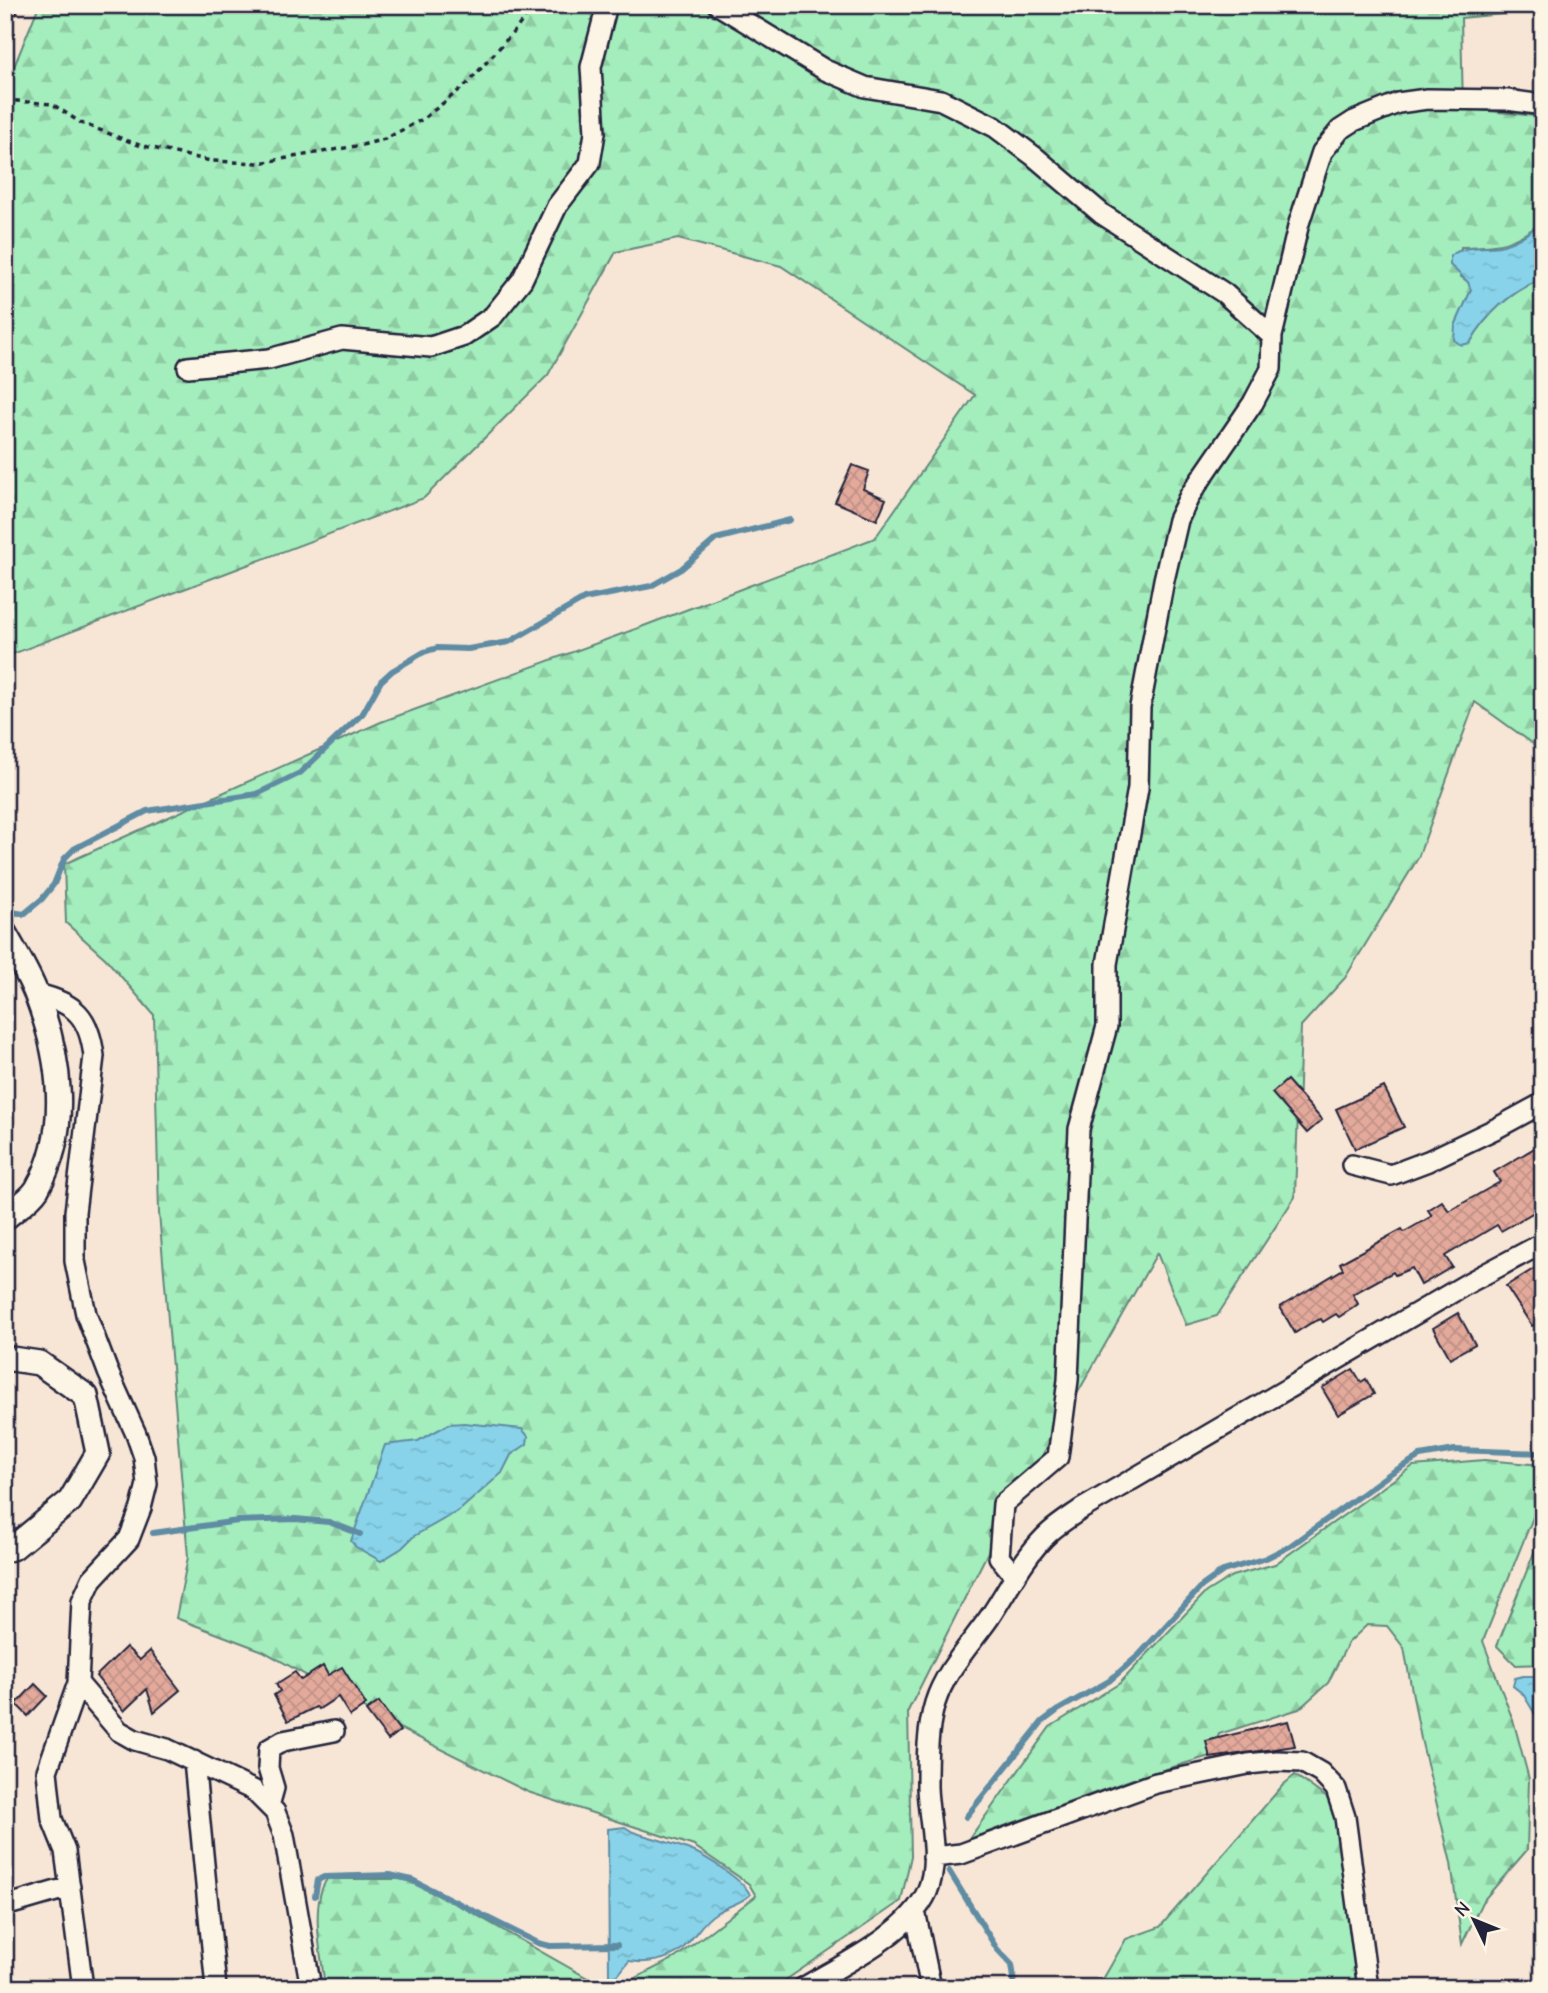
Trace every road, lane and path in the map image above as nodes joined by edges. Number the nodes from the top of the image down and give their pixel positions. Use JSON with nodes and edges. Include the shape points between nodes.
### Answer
{"nodes":[{"id":1,"x":534,"y":5,"type":"edge"},
{"id":2,"x":607,"y":5,"type":"edge"},
{"id":3,"x":718,"y":5,"type":"edge"},
{"id":4,"x":5,"y":100,"type":"edge"},
{"id":5,"x":1543,"y":105,"type":"edge"},
{"id":6,"x":1272,"y":335,"type":"junction"},
{"id":7,"x":188,"y":367,"type":"dead end"},
{"id":8,"x":5,"y":934,"type":"edge"},
{"id":9,"x":37,"y":994,"type":"junction"},
{"id":10,"x":1543,"y":1103,"type":"edge"},
{"id":11,"x":1352,"y":1165,"type":"dead end"},
{"id":12,"x":5,"y":1218,"type":"edge"},
{"id":13,"x":1543,"y":1243,"type":"edge"},
{"id":14,"x":5,"y":1358,"type":"edge"},
{"id":15,"x":5,"y":1550,"type":"edge"},
{"id":16,"x":1015,"y":1576,"type":"junction"},
{"id":17,"x":78,"y":1683,"type":"junction"},
{"id":18,"x":334,"y":1731,"type":"dead end"},
{"id":19,"x":194,"y":1761,"type":"junction"},
{"id":20,"x":269,"y":1806,"type":"junction"},
{"id":21,"x":933,"y":1857,"type":"junction"},
{"id":22,"x":70,"y":1887,"type":"junction"},
{"id":23,"x":5,"y":1906,"type":"edge"},
{"id":24,"x":915,"y":1911,"type":"junction"},
{"id":25,"x":83,"y":1988,"type":"edge"},
{"id":26,"x":216,"y":1988,"type":"edge"},
{"id":27,"x":311,"y":1988,"type":"edge"},
{"id":28,"x":803,"y":1988,"type":"edge"},
{"id":29,"x":932,"y":1988,"type":"edge"},
{"id":30,"x":1368,"y":1988,"type":"edge"}],
"edges":[{"from":1,"to":4,"type":"path","via":[[467,84],[434,111],[385,139],[362,145],[259,163],[211,161],[139,145],[81,124],[52,104]]},
{"from":2,"to":7,"type":"street","via":[[591,67],[595,133],[590,163],[557,206],[522,280],[493,316],[464,336],[432,347],[342,339],[268,359]]},
{"from":3,"to":6,"type":"street","via":[[825,70],[865,87],[942,100],[995,127],[1102,214],[1224,293]]},
{"from":5,"to":6,"type":"street","via":[[1427,99],[1398,103],[1340,130],[1322,152],[1298,223]]},
{"from":6,"to":16,"type":"street","via":[[1271,369],[1190,495],[1178,520],[1164,580],[1140,707],[1138,788],[1108,964],[1107,1026],[1079,1129],[1068,1380],[1058,1457],[1003,1504],[999,1557]]},
{"from":8,"to":9,"type":"street"},
{"from":9,"to":12,"type":"street","via":[[54,1049],[60,1088],[58,1119],[36,1191]]},
{"from":9,"to":17,"type":"street","via":[[59,999],[82,1015],[92,1037],[94,1056],[75,1212],[75,1261],[86,1314],[144,1457],[147,1484],[129,1539],[92,1579],[82,1601]]},
{"from":10,"to":11,"type":"street","via":[[1391,1175]]},
{"from":13,"to":16,"type":"street","via":[[1080,1510],[1049,1533]]},
{"from":14,"to":15,"type":"street","via":[[39,1363],[86,1396],[98,1453],[70,1501]]},
{"from":16,"to":21,"type":"street","via":[[945,1679],[935,1702],[927,1788]]},
{"from":17,"to":19,"type":"street","via":[[119,1731]]},
{"from":17,"to":22,"type":"street","via":[[47,1771],[52,1819],[65,1852]]},
{"from":18,"to":20,"type":"street","via":[[283,1741],[269,1749],[274,1788]]},
{"from":19,"to":20,"type":"street","via":[[253,1790]]},
{"from":19,"to":26,"type":"street"},
{"from":20,"to":27,"type":"street","via":[[284,1835]]},
{"from":21,"to":24,"type":"street","via":[[933,1874]]},
{"from":21,"to":30,"type":"street","via":[[961,1853],[1156,1783],[1248,1764],[1302,1762],[1336,1789],[1345,1817]]},
{"from":22,"to":23,"type":"street"},
{"from":22,"to":25,"type":"street"},
{"from":24,"to":28,"type":"street","via":[[878,1944]]},
{"from":24,"to":29,"type":"street"}]}
